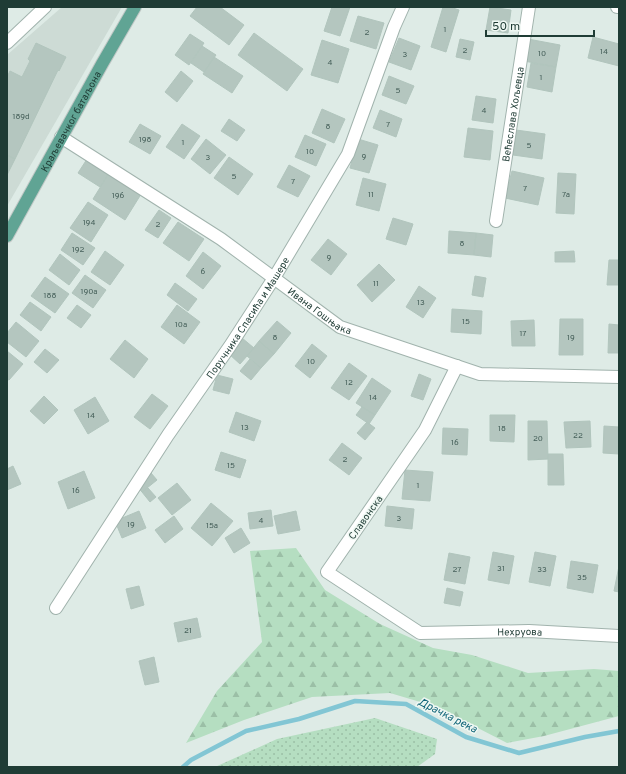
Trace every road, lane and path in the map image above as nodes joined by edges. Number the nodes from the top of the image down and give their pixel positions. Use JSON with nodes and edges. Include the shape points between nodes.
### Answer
{"nodes":[{"id":1,"x":45,"y":7,"type":"edge"},
{"id":2,"x":135,"y":7,"type":"edge"},
{"id":3,"x":403,"y":7,"type":"edge"},
{"id":4,"x":529,"y":7,"type":"edge"},
{"id":5,"x":7,"y":43,"type":"edge"},
{"id":6,"x":61,"y":137,"type":"junction"},
{"id":7,"x":496,"y":221,"type":"dead end"},
{"id":8,"x":7,"y":236,"type":"edge"},
{"id":9,"x":274,"y":278,"type":"junction"},
{"id":10,"x":457,"y":366,"type":"junction"},
{"id":11,"x":619,"y":377,"type":"edge"},
{"id":12,"x":56,"y":608,"type":"dead end"},
{"id":13,"x":420,"y":633,"type":"joint"},
{"id":14,"x":619,"y":636,"type":"edge"}],
"edges":[{"from":1,"to":5,"type":"street"},
{"from":2,"to":6,"type":"main road","name":"Краљевачког батаљона"},
{"from":3,"to":9,"type":"street","name":"Поручника Спасића и Машере","via":[[348,154]]},
{"from":4,"to":7,"type":"street","name":"Већеслава Хољевца"},
{"from":6,"to":8,"type":"main road","name":"Краљевачког батаљона"},
{"from":6,"to":9,"type":"street","name":"Ивана Гошњака","via":[[221,239]]},
{"from":9,"to":10,"type":"street","name":"Ивана Гошњака","via":[[340,327]]},
{"from":9,"to":12,"type":"street","name":"Поручника Спасића и Машере"},
{"from":10,"to":11,"type":"street","name":"Ивана Гошњака","via":[[480,374]]},
{"from":10,"to":13,"type":"street","name":"Славонска","via":[[425,430],[327,572]]},
{"from":13,"to":14,"type":"street","name":"Нехруова","via":[[528,631]]}]}
